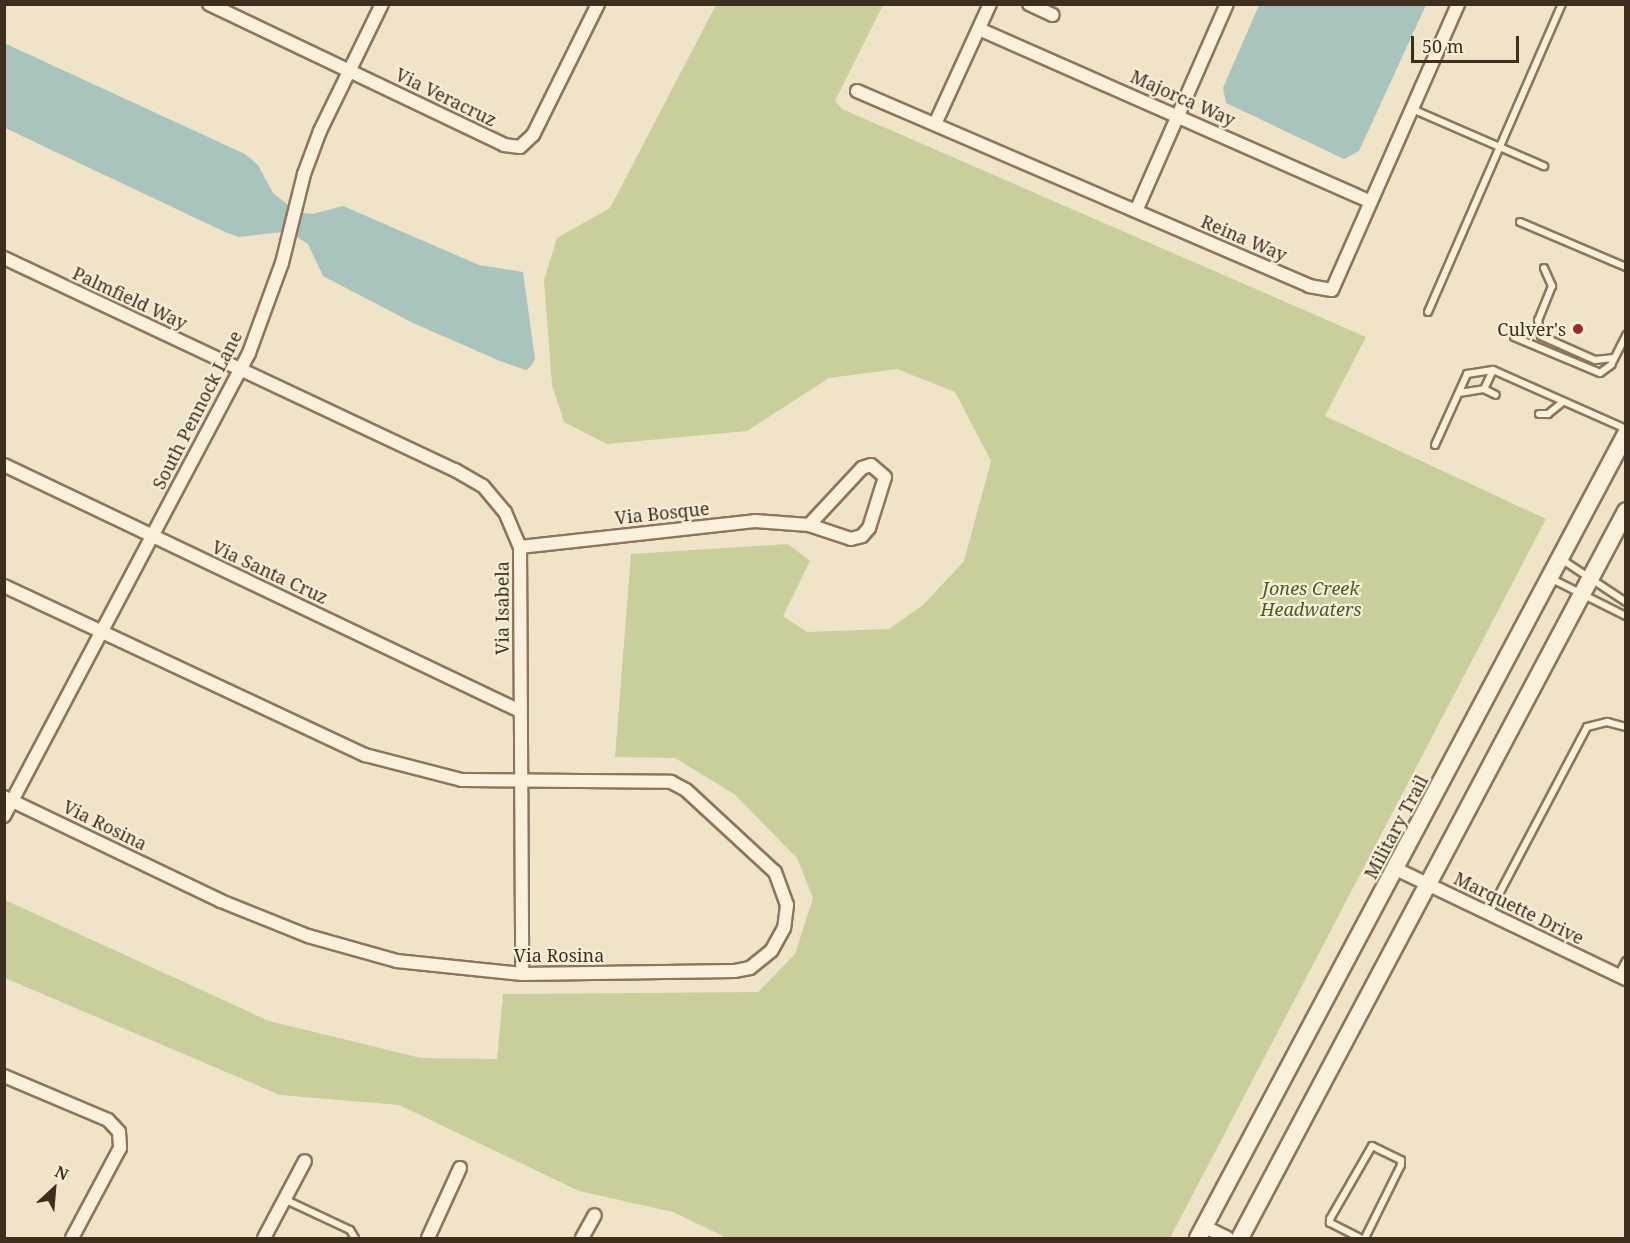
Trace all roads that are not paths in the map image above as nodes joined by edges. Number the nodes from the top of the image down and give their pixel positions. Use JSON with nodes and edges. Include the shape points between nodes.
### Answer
{"nodes":[{"id":1,"x":209,"y":4,"type":"edge"},
{"id":2,"x":382,"y":4,"type":"edge"},
{"id":3,"x":598,"y":4,"type":"edge"},
{"id":4,"x":990,"y":4,"type":"edge"},
{"id":5,"x":1029,"y":4,"type":"edge"},
{"id":6,"x":1227,"y":4,"type":"edge"},
{"id":7,"x":1458,"y":4,"type":"edge"},
{"id":8,"x":1563,"y":4,"type":"edge"},
{"id":9,"x":1053,"y":15,"type":"dead end"},
{"id":10,"x":979,"y":29,"type":"junction"},
{"id":11,"x":348,"y":70,"type":"junction"},
{"id":12,"x":857,"y":91,"type":"dead end"},
{"id":13,"x":1412,"y":109,"type":"junction"},
{"id":14,"x":1178,"y":115,"type":"junction"},
{"id":15,"x":935,"y":124,"type":"junction"},
{"id":16,"x":1500,"y":147,"type":"junction"},
{"id":17,"x":1544,"y":166,"type":"dead end"},
{"id":18,"x":1371,"y":202,"type":"junction"},
{"id":19,"x":1136,"y":211,"type":"junction"},
{"id":20,"x":1520,"y":222,"type":"dead end"},
{"id":21,"x":4,"y":258,"type":"edge"},
{"id":22,"x":1626,"y":267,"type":"edge"},
{"id":23,"x":1544,"y":268,"type":"dead end"},
{"id":24,"x":1428,"y":312,"type":"dead end"},
{"id":25,"x":1626,"y":335,"type":"edge"},
{"id":26,"x":1541,"y":336,"type":"junction"},
{"id":27,"x":1514,"y":337,"type":"dead end"},
{"id":28,"x":1546,"y":351,"type":"junction"},
{"id":29,"x":1614,"y":358,"type":"junction"},
{"id":30,"x":240,"y":370,"type":"junction"},
{"id":31,"x":1493,"y":370,"type":"junction"},
{"id":32,"x":1484,"y":389,"type":"junction"},
{"id":33,"x":1459,"y":393,"type":"junction"},
{"id":34,"x":1496,"y":395,"type":"dead end"},
{"id":35,"x":1563,"y":402,"type":"junction"},
{"id":36,"x":1539,"y":414,"type":"dead end"},
{"id":37,"x":1626,"y":431,"type":"edge"},
{"id":38,"x":1435,"y":445,"type":"dead end"},
{"id":39,"x":4,"y":465,"type":"edge"},
{"id":40,"x":1626,"y":511,"type":"edge"},
{"id":41,"x":809,"y":525,"type":"junction"},
{"id":42,"x":152,"y":536,"type":"junction"},
{"id":43,"x":520,"y":547,"type":"junction"},
{"id":44,"x":1560,"y":558,"type":"junction"},
{"id":45,"x":1550,"y":578,"type":"junction"},
{"id":46,"x":1590,"y":578,"type":"junction"},
{"id":47,"x":4,"y":586,"type":"edge"},
{"id":48,"x":1582,"y":594,"type":"junction"},
{"id":49,"x":1626,"y":602,"type":"edge"},
{"id":50,"x":1626,"y":616,"type":"edge"},
{"id":51,"x":102,"y":631,"type":"junction"},
{"id":52,"x":520,"y":711,"type":"junction"},
{"id":53,"x":1626,"y":727,"type":"edge"},
{"id":54,"x":523,"y":783,"type":"junction"},
{"id":55,"x":9,"y":799,"type":"edge"},
{"id":56,"x":4,"y":816,"type":"edge"},
{"id":57,"x":1396,"y":869,"type":"junction"},
{"id":58,"x":1429,"y":885,"type":"junction"},
{"id":59,"x":1489,"y":914,"type":"junction"},
{"id":60,"x":1626,"y":961,"type":"edge"},
{"id":61,"x":522,"y":974,"type":"junction"},
{"id":62,"x":1622,"y":978,"type":"edge"},
{"id":63,"x":4,"y":1076,"type":"edge"},
{"id":64,"x":305,"y":1161,"type":"dead end"},
{"id":65,"x":460,"y":1168,"type":"dead end"},
{"id":66,"x":286,"y":1200,"type":"junction"},
{"id":67,"x":595,"y":1215,"type":"dead end"},
{"id":68,"x":1201,"y":1233,"type":"edge"},
{"id":69,"x":72,"y":1239,"type":"edge"},
{"id":70,"x":264,"y":1239,"type":"edge"},
{"id":71,"x":355,"y":1239,"type":"edge"},
{"id":72,"x":428,"y":1239,"type":"edge"},
{"id":73,"x":582,"y":1239,"type":"edge"},
{"id":74,"x":1228,"y":1239,"type":"edge"},
{"id":75,"x":1240,"y":1239,"type":"edge"},
{"id":76,"x":1360,"y":1239,"type":"edge"},
{"id":77,"x":1365,"y":1239,"type":"edge"}],
"edges":[{"from":1,"to":11,"type":"street","name":"Via Veracruz"},
{"from":2,"to":11,"type":"street","name":"South Pennock Lane"},
{"from":3,"to":11,"type":"street","name":"Via Veracruz","via":[[533,135],[520,147],[504,145]]},
{"from":4,"to":10,"type":"street"},
{"from":5,"to":9,"type":"street"},
{"from":6,"to":14,"type":"street"},
{"from":7,"to":13,"type":"street","name":"Reina Way"},
{"from":8,"to":16,"type":"lane"},
{"from":10,"to":14,"type":"street","name":"Majorca Way"},
{"from":10,"to":15,"type":"street"},
{"from":11,"to":30,"type":"street","name":"South Pennock Lane","via":[[304,174],[282,263]]},
{"from":12,"to":15,"type":"street","name":"Reina Way"},
{"from":13,"to":16,"type":"lane"},
{"from":13,"to":18,"type":"street","name":"Reina Way"},
{"from":14,"to":18,"type":"street","name":"Majorca Way"},
{"from":14,"to":19,"type":"street"},
{"from":15,"to":19,"type":"street","name":"Reina Way"},
{"from":16,"to":17,"type":"lane"},
{"from":16,"to":24,"type":"lane"},
{"from":18,"to":19,"type":"street","name":"Reina Way","via":[[1332,290],[1322,290]]},
{"from":20,"to":22,"type":"lane"},
{"from":21,"to":30,"type":"street","name":"Palmfield Way"},
{"from":23,"to":26,"type":"lane","via":[[1552,286],[1538,320]]},
{"from":25,"to":29,"type":"lane"},
{"from":26,"to":28,"type":"lane"},
{"from":26,"to":29,"type":"lane","via":[[1595,360]]},
{"from":27,"to":28,"type":"lane"},
{"from":28,"to":29,"type":"lane","via":[[1600,372]]},
{"from":30,"to":42,"type":"street","name":"South Pennock Lane"},
{"from":30,"to":43,"type":"street","name":"Via Isabela","via":[[483,486],[505,512]]},
{"from":31,"to":32,"type":"lane"},
{"from":31,"to":33,"type":"lane","via":[[1467,374]]},
{"from":31,"to":35,"type":"lane"},
{"from":32,"to":33,"type":"lane"},
{"from":32,"to":34,"type":"lane"},
{"from":33,"to":38,"type":"lane"},
{"from":35,"to":36,"type":"lane","via":[[1548,414]]},
{"from":35,"to":37,"type":"lane"},
{"from":37,"to":44,"type":"main road","name":"Military Trail"},
{"from":39,"to":42,"type":"street","name":"Via Santa Cruz"},
{"from":40,"to":46,"type":"main road"},
{"from":41,"to":41,"type":"street","name":"Via Bosque","via":[[851,539],[862,536],[877,507],[885,477],[871,465],[862,468]]},
{"from":41,"to":43,"type":"street","name":"Via Bosque","via":[[755,521]]},
{"from":42,"to":51,"type":"street","name":"South Pennock Lane"},
{"from":42,"to":52,"type":"street","name":"Via Santa Cruz"},
{"from":43,"to":52,"type":"street","name":"Via Isabela"},
{"from":44,"to":45,"type":"main road","name":"Military Trail"},
{"from":44,"to":46,"type":"lane"},
{"from":45,"to":48,"type":"lane"},
{"from":45,"to":57,"type":"main road","name":"Military Trail"},
{"from":46,"to":48,"type":"main road"},
{"from":46,"to":49,"type":"lane"},
{"from":47,"to":51,"type":"street"},
{"from":48,"to":50,"type":"lane"},
{"from":48,"to":58,"type":"main road"},
{"from":51,"to":54,"type":"street","via":[[365,755],[462,780]]},
{"from":51,"to":55,"type":"street","name":"South Pennock Lane"},
{"from":52,"to":54,"type":"street","name":"Via Isabela"},
{"from":53,"to":59,"type":"lane","via":[[1607,722],[1587,727]]},
{"from":54,"to":61,"type":"street","name":"Via Isabela"},
{"from":54,"to":61,"type":"street","name":"Via Rosina","via":[[671,782],[686,790],[774,872],[788,905],[784,928],[771,951],[750,968]]},
{"from":55,"to":56,"type":"street","name":"South Pennock Lane"},
{"from":55,"to":61,"type":"street","name":"Via Rosina","via":[[220,901],[309,936],[397,961]]},
{"from":57,"to":58,"type":"street","name":"Marquette Drive"},
{"from":57,"to":68,"type":"main road","name":"Military Trail"},
{"from":58,"to":59,"type":"street","name":"Marquette Drive"},
{"from":58,"to":75,"type":"main road"},
{"from":59,"to":62,"type":"street","name":"Marquette Drive"},
{"from":60,"to":62,"type":"lane"},
{"from":63,"to":69,"type":"street","via":[[108,1120],[119,1132],[120,1148]]},
{"from":64,"to":66,"type":"street"},
{"from":65,"to":72,"type":"street"},
{"from":66,"to":70,"type":"street"},
{"from":66,"to":71,"type":"lane","via":[[350,1230]]},
{"from":67,"to":73,"type":"street"},
{"from":68,"to":74,"type":"street"},
{"from":76,"to":77,"type":"lane","via":[[1330,1223],[1330,1219],[1372,1146],[1401,1160],[1401,1165]]}]}
